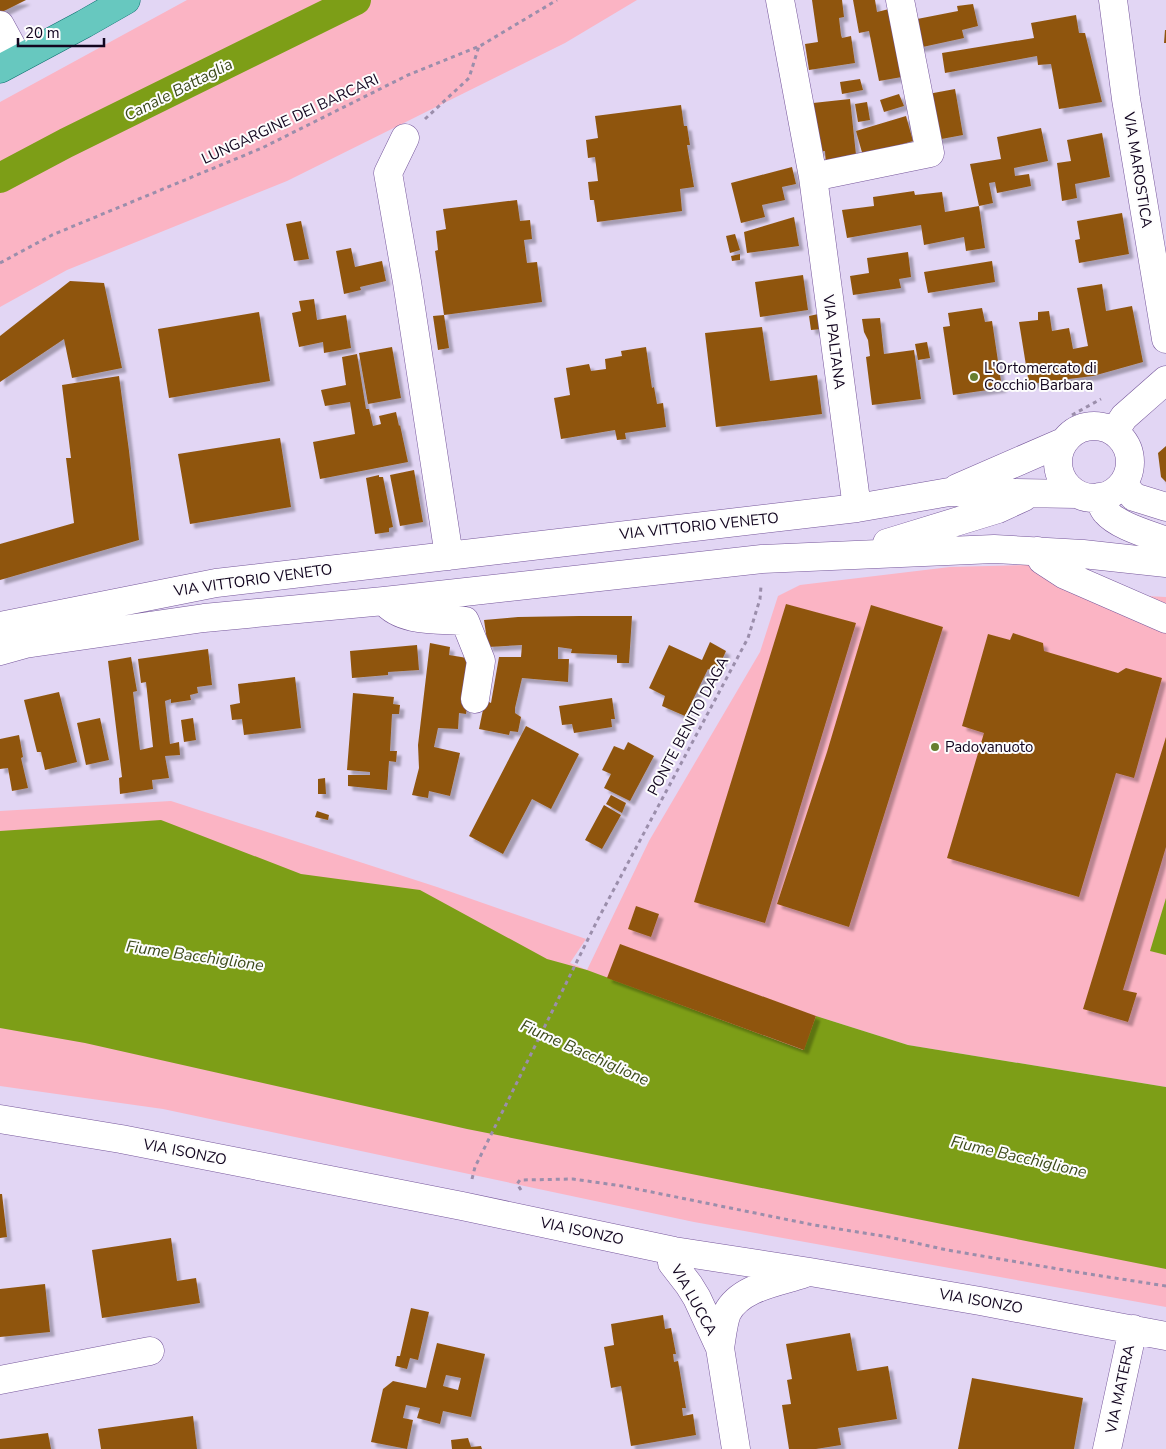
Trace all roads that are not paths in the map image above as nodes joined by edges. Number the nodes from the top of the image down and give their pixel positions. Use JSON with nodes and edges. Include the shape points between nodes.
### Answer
{"nodes":[{"id":1,"x":126,"y":0,"type":"edge"},
{"id":2,"x":780,"y":0,"type":"edge"},
{"id":3,"x":900,"y":0,"type":"edge"},
{"id":4,"x":1113,"y":0,"type":"edge"},
{"id":5,"x":0,"y":25,"type":"edge"},
{"id":6,"x":9,"y":64,"type":"edge"},
{"id":7,"x":405,"y":138,"type":"road end"},
{"id":8,"x":813,"y":177,"type":"junction"},
{"id":9,"x":1166,"y":339,"type":"edge"},
{"id":10,"x":1166,"y":380,"type":"edge"},
{"id":11,"x":1114,"y":432,"type":"junction"},
{"id":12,"x":1063,"y":442,"type":"junction"},
{"id":13,"x":1123,"y":484,"type":"junction"},
{"id":14,"x":948,"y":492,"type":"junction"},
{"id":15,"x":1036,"y":492,"type":"junction"},
{"id":16,"x":1088,"y":496,"type":"junction"},
{"id":17,"x":1166,"y":507,"type":"edge"},
{"id":18,"x":857,"y":508,"type":"junction"},
{"id":19,"x":1166,"y":541,"type":"edge"},
{"id":20,"x":1038,"y":551,"type":"junction"},
{"id":21,"x":845,"y":555,"type":"junction"},
{"id":22,"x":449,"y":556,"type":"junction"},
{"id":23,"x":1166,"y":563,"type":"edge"},
{"id":24,"x":384,"y":601,"type":"junction"},
{"id":25,"x":1166,"y":619,"type":"edge"},
{"id":26,"x":0,"y":626,"type":"edge"},
{"id":27,"x":0,"y":651,"type":"edge"},
{"id":28,"x":475,"y":699,"type":"dead end"},
{"id":29,"x":0,"y":1119,"type":"edge"},
{"id":30,"x":674,"y":1251,"type":"junction"},
{"id":31,"x":810,"y":1272,"type":"junction"},
{"id":32,"x":1133,"y":1329,"type":"junction"},
{"id":33,"x":1166,"y":1336,"type":"edge"},
{"id":34,"x":720,"y":1348,"type":"junction"},
{"id":35,"x":150,"y":1351,"type":"dead end"},
{"id":36,"x":0,"y":1380,"type":"edge"},
{"id":37,"x":736,"y":1449,"type":"edge"},
{"id":38,"x":1107,"y":1449,"type":"edge"}],
"edges":[{"from":1,"to":6,"type":"main road"},
{"from":2,"to":8,"type":"street","name":"VIA PALTANA"},
{"from":3,"to":8,"type":"street","via":[[930,153]]},
{"from":4,"to":9,"type":"street","name":"VIA MAROSTICA"},
{"from":5,"to":6,"type":"street"},
{"from":7,"to":22,"type":"street","via":[[388,173]]},
{"from":8,"to":18,"type":"street","name":"VIA PALTANA"},
{"from":10,"to":11,"type":"street","via":[[1124,417]]},
{"from":11,"to":12,"type":"street","via":[[1105,427],[1086,426],[1076,429]]},
{"from":11,"to":13,"type":"street","via":[[1128,450],[1130,462]]},
{"from":12,"to":14,"type":"street","name":"VIA VITTORIO VENETO"},
{"from":12,"to":16,"type":"street","via":[[1058,453],[1060,477],[1067,487]]},
{"from":13,"to":16,"type":"street","via":[[1112,493]]},
{"from":13,"to":17,"type":"street","via":[[1134,496]]},
{"from":14,"to":15,"type":"street","name":"VIA VITTORIO VENETO"},
{"from":14,"to":18,"type":"street","name":"VIA VITTORIO VENETO"},
{"from":15,"to":16,"type":"street","name":"VIA VITTORIO VENETO"},
{"from":15,"to":21,"type":"street","name":"VIA VITTORIO VENETO","via":[[998,509]]},
{"from":16,"to":19,"type":"street","via":[[1121,523]]},
{"from":18,"to":22,"type":"street","name":"VIA VITTORIO VENETO"},
{"from":20,"to":21,"type":"street","name":"VIA VITTORIO VENETO","via":[[994,549]]},
{"from":20,"to":23,"type":"street","name":"VIA VITTORIO VENETO"},
{"from":20,"to":25,"type":"street","via":[[1042,560],[1065,575]]},
{"from":21,"to":24,"type":"street","name":"VIA VITTORIO VENETO","via":[[762,559]]},
{"from":22,"to":26,"type":"street","name":"VIA VITTORIO VENETO","via":[[216,582]]},
{"from":24,"to":27,"type":"street","name":"VIA VITTORIO VENETO","via":[[204,618],[25,644]]},
{"from":24,"to":28,"type":"street","via":[[391,610],[410,617],[465,621],[481,661]]},
{"from":29,"to":30,"type":"street","name":"VIA ISONZO","via":[[121,1139]]},
{"from":30,"to":31,"type":"street","name":"VIA ISONZO"},
{"from":30,"to":34,"type":"street","name":"VIA LUCCA","via":[[672,1263],[697,1298]]},
{"from":31,"to":32,"type":"street","name":"VIA ISONZO"},
{"from":31,"to":34,"type":"street","name":"VIA LUCCA","via":[[754,1290],[733,1305],[727,1314]]},
{"from":32,"to":33,"type":"street","name":"VIA ISONZO"},
{"from":32,"to":38,"type":"street","name":"VIA MATERA"},
{"from":34,"to":37,"type":"street","name":"VIA LUCCA"},
{"from":35,"to":36,"type":"street"}]}
